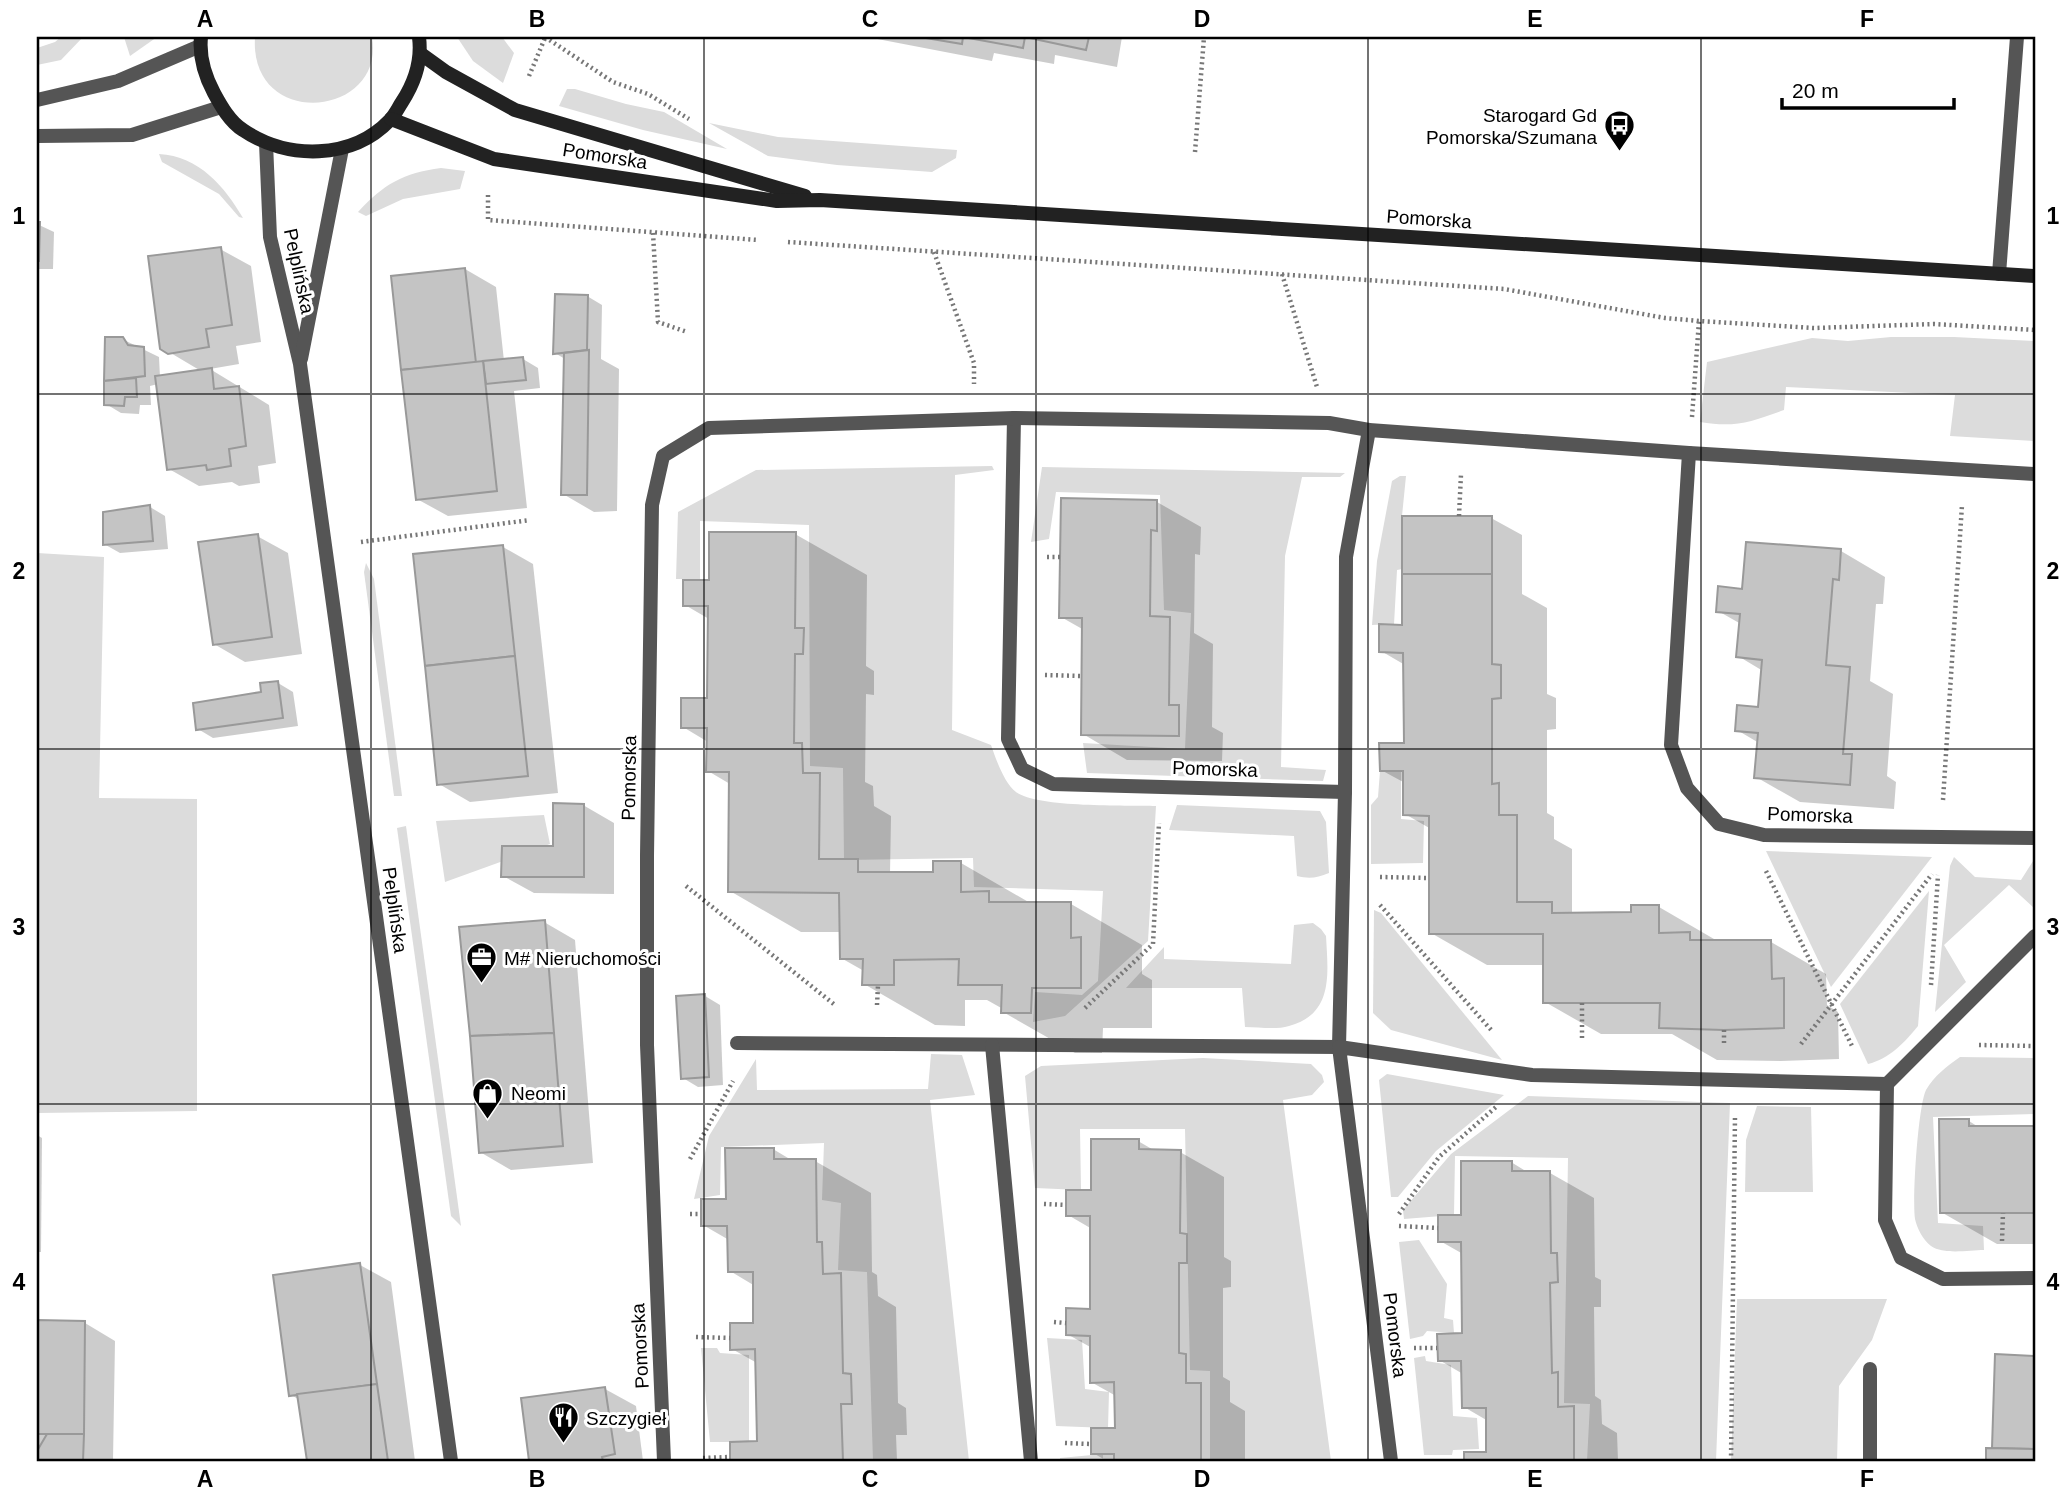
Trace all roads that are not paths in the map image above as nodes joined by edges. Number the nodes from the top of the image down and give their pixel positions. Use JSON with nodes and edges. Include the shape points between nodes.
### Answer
{"nodes":[{"id":1,"x":419,"y":37,"type":"edge"},
{"id":2,"x":2017,"y":37,"type":"edge"},
{"id":3,"x":201,"y":41,"type":"edge"},
{"id":4,"x":421,"y":54,"type":"junction"},
{"id":5,"x":37,"y":100,"type":"edge"},
{"id":6,"x":221,"y":107,"type":"junction"},
{"id":7,"x":391,"y":119,"type":"junction"},
{"id":8,"x":37,"y":136,"type":"edge"},
{"id":9,"x":266,"y":143,"type":"junction"},
{"id":10,"x":342,"y":149,"type":"junction"},
{"id":11,"x":820,"y":200,"type":"junction"},
{"id":12,"x":1999,"y":274,"type":"junction"},
{"id":13,"x":2035,"y":276,"type":"edge"},
{"id":14,"x":300,"y":364,"type":"junction"},
{"id":15,"x":1014,"y":418,"type":"junction"},
{"id":16,"x":1369,"y":430,"type":"junction"},
{"id":17,"x":1689,"y":453,"type":"junction"},
{"id":18,"x":2035,"y":474,"type":"edge"},
{"id":19,"x":1345,"y":792,"type":"junction"},
{"id":20,"x":2035,"y":838,"type":"edge"},
{"id":21,"x":2035,"y":936,"type":"edge"},
{"id":22,"x":737,"y":1043,"type":"dead end"},
{"id":23,"x":992,"y":1045,"type":"junction"},
{"id":24,"x":1339,"y":1047,"type":"junction"},
{"id":25,"x":1887,"y":1083,"type":"junction"},
{"id":26,"x":2035,"y":1278,"type":"edge"},
{"id":27,"x":1870,"y":1369,"type":"dead end"},
{"id":28,"x":451,"y":1461,"type":"edge"},
{"id":29,"x":664,"y":1461,"type":"edge"},
{"id":30,"x":1031,"y":1461,"type":"edge"},
{"id":31,"x":1391,"y":1461,"type":"edge"},
{"id":32,"x":1870,"y":1461,"type":"edge"}],
"edges":[{"from":1,"to":4,"type":"street"},
{"from":2,"to":12,"type":"street"},
{"from":3,"to":5,"type":"street","via":[[118,81]]},
{"from":3,"to":6,"type":"street","via":[[206,78]]},
{"from":4,"to":7,"type":"street","via":[[411,89]]},
{"from":4,"to":11,"type":"street","name":"Pomorska","via":[[515,110]]},
{"from":6,"to":8,"type":"street","via":[[132,135]]},
{"from":6,"to":9,"type":"street","via":[[241,129]]},
{"from":7,"to":10,"type":"street"},
{"from":7,"to":11,"type":"street","name":"Pomorska","via":[[494,159],[777,201]]},
{"from":9,"to":10,"type":"street","via":[[304,153]]},
{"from":9,"to":14,"type":"street","name":"Pelplińska","via":[[270,237]]},
{"from":10,"to":14,"type":"street","name":"Pelplińska"},
{"from":11,"to":12,"type":"street","name":"Pomorska"},
{"from":12,"to":13,"type":"street","name":"Pomorska"},
{"from":14,"to":28,"type":"street","name":"Pelplińska"},
{"from":15,"to":16,"type":"street","name":"Pomorska","via":[[1329,423]]},
{"from":15,"to":19,"type":"street","name":"Pomorska","via":[[1009,739],[1023,769],[1053,784]]},
{"from":15,"to":29,"type":"street","name":"Pomorska","via":[[709,428],[663,456],[652,505],[647,1045]]},
{"from":16,"to":17,"type":"street","name":"Pomorska"},
{"from":16,"to":19,"type":"street","name":"Pomorska","via":[[1346,557]]},
{"from":17,"to":18,"type":"street","name":"Pomorska"},
{"from":17,"to":20,"type":"street","name":"Pomorska","via":[[1671,745],[1687,788],[1719,824],[1764,835]]},
{"from":19,"to":24,"type":"street","name":"Pomorska"},
{"from":21,"to":25,"type":"street"},
{"from":22,"to":23,"type":"street"},
{"from":23,"to":24,"type":"street"},
{"from":23,"to":30,"type":"street"},
{"from":24,"to":25,"type":"street","via":[[1532,1075]]},
{"from":24,"to":31,"type":"street","name":"Pomorska"},
{"from":25,"to":26,"type":"street","via":[[1885,1220],[1901,1258],[1943,1279]]},
{"from":27,"to":32,"type":"street"}]}
